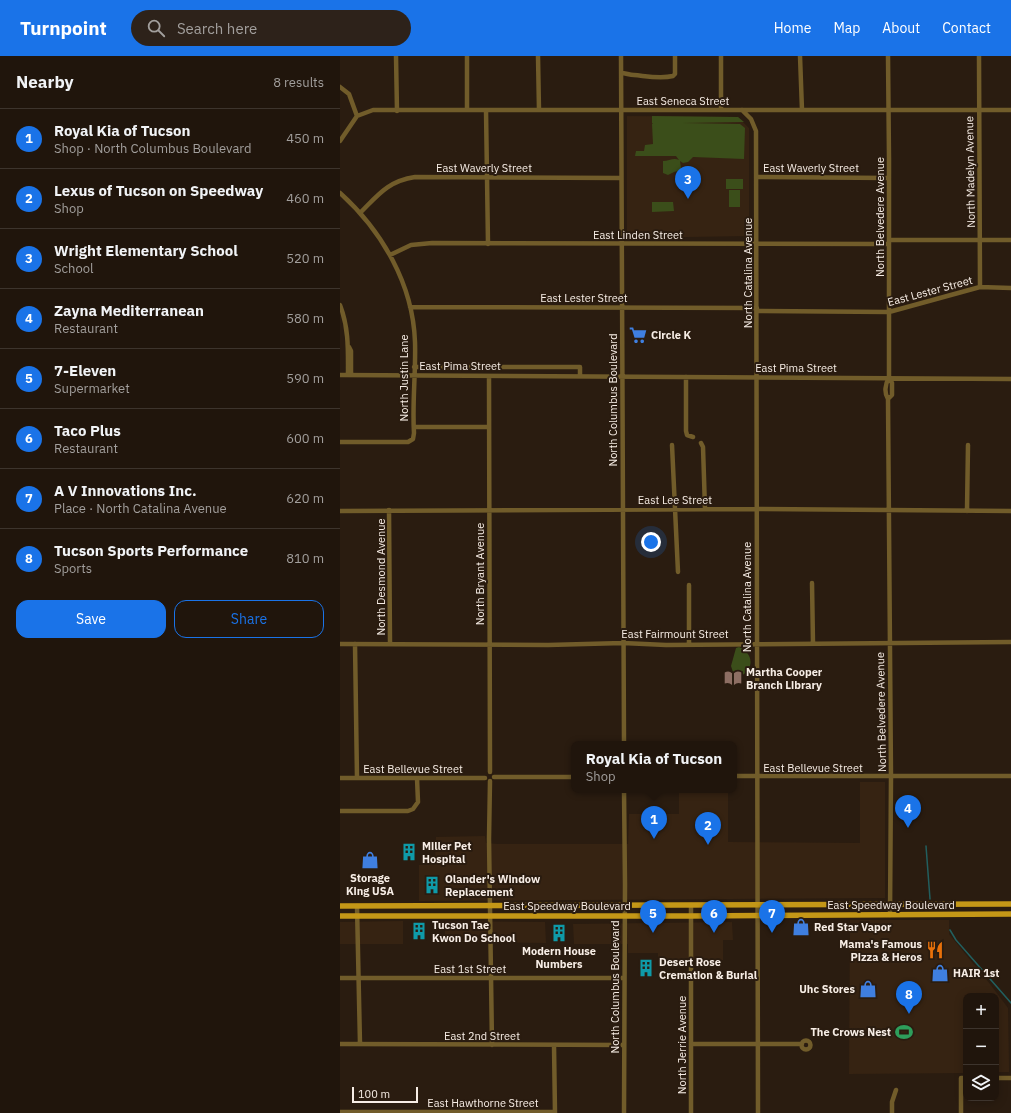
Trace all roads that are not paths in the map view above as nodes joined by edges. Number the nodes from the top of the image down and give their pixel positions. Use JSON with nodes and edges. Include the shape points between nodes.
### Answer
{"nodes":[{"id":1,"x":396,"y":56,"type":"edge"},
{"id":2,"x":467,"y":56,"type":"edge"},
{"id":3,"x":538,"y":56,"type":"edge"},
{"id":4,"x":621,"y":56,"type":"edge"},
{"id":5,"x":675,"y":56,"type":"edge"},
{"id":6,"x":721,"y":56,"type":"edge"},
{"id":7,"x":800,"y":56,"type":"edge"},
{"id":8,"x":888,"y":56,"type":"edge"},
{"id":9,"x":979,"y":56,"type":"edge"},
{"id":10,"x":621,"y":73,"type":"junction"},
{"id":11,"x":340,"y":86,"type":"edge"},
{"id":12,"x":467,"y":110,"type":"junction"},
{"id":13,"x":486,"y":110,"type":"junction"},
{"id":14,"x":539,"y":110,"type":"junction"},
{"id":15,"x":621,"y":110,"type":"junction"},
{"id":16,"x":721,"y":110,"type":"junction"},
{"id":17,"x":742,"y":110,"type":"junction"},
{"id":18,"x":802,"y":110,"type":"junction"},
{"id":19,"x":888,"y":110,"type":"junction"},
{"id":20,"x":979,"y":110,"type":"junction"},
{"id":21,"x":1011,"y":110,"type":"edge"},
{"id":22,"x":397,"y":111,"type":"junction"},
{"id":23,"x":357,"y":116,"type":"junction"},
{"id":24,"x":340,"y":142,"type":"edge"},
{"id":25,"x":487,"y":177,"type":"junction"},
{"id":26,"x":756,"y":177,"type":"junction"},
{"id":27,"x":621,"y":178,"type":"junction"},
{"id":28,"x":889,"y":178,"type":"junction"},
{"id":29,"x":340,"y":193,"type":"edge"},
{"id":30,"x":360,"y":213,"type":"junction"},
{"id":31,"x":980,"y":240,"type":"junction"},
{"id":32,"x":1011,"y":240,"type":"edge"},
{"id":33,"x":889,"y":242,"type":"junction"},
{"id":34,"x":488,"y":244,"type":"junction"},
{"id":35,"x":621,"y":244,"type":"junction"},
{"id":36,"x":757,"y":244,"type":"junction"},
{"id":37,"x":390,"y":255,"type":"junction"},
{"id":38,"x":980,"y":287,"type":"junction"},
{"id":39,"x":1011,"y":288,"type":"edge"},
{"id":40,"x":340,"y":305,"type":"edge"},
{"id":41,"x":410,"y":307,"type":"junction"},
{"id":42,"x":622,"y":307,"type":"junction"},
{"id":43,"x":757,"y":309,"type":"junction"},
{"id":44,"x":889,"y":312,"type":"junction"},
{"id":45,"x":414,"y":368,"type":"junction"},
{"id":46,"x":340,"y":375,"type":"edge"},
{"id":47,"x":350,"y":375,"type":"junction"},
{"id":48,"x":414,"y":375,"type":"junction"},
{"id":49,"x":489,"y":376,"type":"junction"},
{"id":50,"x":580,"y":376,"type":"junction"},
{"id":51,"x":622,"y":376,"type":"junction"},
{"id":52,"x":686,"y":377,"type":"junction"},
{"id":53,"x":756,"y":377,"type":"junction"},
{"id":54,"x":889,"y":378,"type":"junction"},
{"id":55,"x":1011,"y":379,"type":"edge"},
{"id":56,"x":488,"y":427,"type":"junction"},
{"id":57,"x":414,"y":428,"type":"junction"},
{"id":58,"x":693,"y":437,"type":"dead end"},
{"id":59,"x":340,"y":442,"type":"edge"},
{"id":60,"x":701,"y":443,"type":"dead end"},
{"id":61,"x":672,"y":445,"type":"dead end"},
{"id":62,"x":968,"y":445,"type":"dead end"},
{"id":63,"x":622,"y":509,"type":"junction"},
{"id":64,"x":676,"y":509,"type":"junction"},
{"id":65,"x":705,"y":509,"type":"junction"},
{"id":66,"x":756,"y":509,"type":"junction"},
{"id":67,"x":889,"y":509,"type":"junction"},
{"id":68,"x":389,"y":510,"type":"junction"},
{"id":69,"x":489,"y":510,"type":"junction"},
{"id":70,"x":340,"y":511,"type":"edge"},
{"id":71,"x":967,"y":511,"type":"junction"},
{"id":72,"x":1011,"y":511,"type":"edge"},
{"id":73,"x":678,"y":572,"type":"dead end"},
{"id":74,"x":812,"y":583,"type":"dead end"},
{"id":75,"x":689,"y":585,"type":"dead end"},
{"id":76,"x":1011,"y":642,"type":"edge"},
{"id":77,"x":390,"y":643,"type":"junction"},
{"id":78,"x":623,"y":643,"type":"junction"},
{"id":79,"x":890,"y":643,"type":"junction"},
{"id":80,"x":340,"y":644,"type":"edge"},
{"id":81,"x":355,"y":644,"type":"junction"},
{"id":82,"x":489,"y":644,"type":"junction"},
{"id":83,"x":689,"y":644,"type":"junction"},
{"id":84,"x":756,"y":644,"type":"junction"},
{"id":85,"x":812,"y":644,"type":"junction"},
{"id":86,"x":624,"y":741,"type":"edge"},
{"id":87,"x":490,"y":772,"type":"junction"},
{"id":88,"x":737,"y":776,"type":"edge"},
{"id":89,"x":757,"y":776,"type":"junction"},
{"id":90,"x":1011,"y":776,"type":"edge"},
{"id":91,"x":494,"y":777,"type":"junction"},
{"id":92,"x":571,"y":777,"type":"edge"},
{"id":93,"x":891,"y":777,"type":"junction"},
{"id":94,"x":340,"y":778,"type":"edge"},
{"id":95,"x":357,"y":778,"type":"junction"},
{"id":96,"x":417,"y":778,"type":"junction"},
{"id":97,"x":485,"y":778,"type":"junction"},
{"id":98,"x":490,"y":781,"type":"junction"},
{"id":99,"x":624,"y":793,"type":"edge"},
{"id":100,"x":340,"y":811,"type":"edge"},
{"id":101,"x":890,"y":904,"type":"junction"},
{"id":102,"x":1011,"y":904,"type":"edge"},
{"id":103,"x":758,"y":905,"type":"junction"},
{"id":104,"x":340,"y":906,"type":"edge"},
{"id":105,"x":357,"y":906,"type":"junction"},
{"id":106,"x":489,"y":906,"type":"junction"},
{"id":107,"x":625,"y":906,"type":"junction"},
{"id":108,"x":691,"y":906,"type":"junction"},
{"id":109,"x":1011,"y":914,"type":"edge"},
{"id":110,"x":758,"y":915,"type":"junction"},
{"id":111,"x":890,"y":915,"type":"junction"},
{"id":112,"x":340,"y":916,"type":"edge"},
{"id":113,"x":357,"y":916,"type":"junction"},
{"id":114,"x":490,"y":916,"type":"junction"},
{"id":115,"x":625,"y":916,"type":"junction"},
{"id":116,"x":690,"y":916,"type":"junction"},
{"id":117,"x":340,"y":978,"type":"edge"},
{"id":118,"x":358,"y":978,"type":"junction"},
{"id":119,"x":491,"y":978,"type":"junction"},
{"id":120,"x":624,"y":978,"type":"junction"},
{"id":121,"x":340,"y":1044,"type":"edge"},
{"id":122,"x":360,"y":1044,"type":"junction"},
{"id":123,"x":691,"y":1044,"type":"junction"},
{"id":124,"x":758,"y":1044,"type":"junction"},
{"id":125,"x":802,"y":1044,"type":"dead end"},
{"id":126,"x":492,"y":1045,"type":"junction"},
{"id":127,"x":554,"y":1045,"type":"junction"},
{"id":128,"x":624,"y":1045,"type":"junction"},
{"id":129,"x":999,"y":1078,"type":"edge"},
{"id":130,"x":1011,"y":1078,"type":"edge"},
{"id":131,"x":896,"y":1090,"type":"dead end"},
{"id":132,"x":963,"y":1090,"type":"edge"},
{"id":133,"x":340,"y":1112,"type":"edge"},
{"id":134,"x":555,"y":1112,"type":"edge"},
{"id":135,"x":624,"y":1113,"type":"edge"},
{"id":136,"x":691,"y":1113,"type":"edge"},
{"id":137,"x":758,"y":1113,"type":"edge"},
{"id":138,"x":892,"y":1113,"type":"edge"},
{"id":139,"x":961,"y":1113,"type":"edge"}],
"edges":[{"from":1,"to":22,"type":"street"},
{"from":2,"to":12,"type":"street"},
{"from":3,"to":14,"type":"street"},
{"from":4,"to":10,"type":"street","name":"North Columbus Boulevard"},
{"from":5,"to":10,"type":"street","via":[[673,76],[647,77]]},
{"from":6,"to":16,"type":"street"},
{"from":7,"to":18,"type":"street"},
{"from":8,"to":19,"type":"street","name":"North Belvedere Avenue"},
{"from":9,"to":20,"type":"street","name":"North Madelyn Avenue"},
{"from":10,"to":15,"type":"street","name":"North Columbus Boulevard"},
{"from":11,"to":23,"type":"street","via":[[349,94]]},
{"from":12,"to":13,"type":"street","name":"East Seneca Street"},
{"from":12,"to":22,"type":"street","name":"East Seneca Street"},
{"from":13,"to":14,"type":"street","name":"East Seneca Street"},
{"from":13,"to":25,"type":"street"},
{"from":14,"to":15,"type":"street","name":"East Seneca Street"},
{"from":15,"to":16,"type":"street","name":"East Seneca Street"},
{"from":15,"to":27,"type":"street","name":"North Columbus Boulevard"},
{"from":16,"to":17,"type":"street","name":"East Seneca Street"},
{"from":17,"to":18,"type":"street","name":"East Seneca Street"},
{"from":17,"to":26,"type":"street","name":"North Catalina Avenue","via":[[751,119],[756,131]]},
{"from":18,"to":19,"type":"street","name":"East Seneca Street"},
{"from":19,"to":20,"type":"street","name":"East Seneca Street"},
{"from":19,"to":28,"type":"street","name":"North Belvedere Avenue"},
{"from":20,"to":21,"type":"street","name":"East Seneca Street"},
{"from":20,"to":31,"type":"street","name":"North Madelyn Avenue"},
{"from":22,"to":23,"type":"street","name":"East Seneca Street","via":[[373,110]]},
{"from":23,"to":24,"type":"street"},
{"from":25,"to":27,"type":"street","name":"East Waverly Street"},
{"from":25,"to":30,"type":"street","name":"East Waverly Street","via":[[407,178],[387,187]]},
{"from":25,"to":34,"type":"street"},
{"from":26,"to":28,"type":"street","name":"East Waverly Street"},
{"from":26,"to":36,"type":"street","name":"North Catalina Avenue"},
{"from":27,"to":35,"type":"street","name":"North Columbus Boulevard"},
{"from":28,"to":33,"type":"street","name":"North Belvedere Avenue"},
{"from":29,"to":30,"type":"street","name":"North Justin Lane"},
{"from":30,"to":37,"type":"street","name":"North Justin Lane"},
{"from":31,"to":32,"type":"street","name":"East Linden Street"},
{"from":31,"to":33,"type":"street","name":"East Linden Street"},
{"from":31,"to":38,"type":"street","name":"North Madelyn Avenue"},
{"from":33,"to":36,"type":"street","name":"East Linden Street"},
{"from":33,"to":44,"type":"street","name":"North Belvedere Avenue"},
{"from":34,"to":35,"type":"street","name":"East Linden Street"},
{"from":34,"to":37,"type":"street","name":"East Linden Street","via":[[419,243]]},
{"from":35,"to":36,"type":"street","name":"East Linden Street"},
{"from":35,"to":42,"type":"street","name":"North Columbus Boulevard"},
{"from":36,"to":43,"type":"street","name":"North Catalina Avenue"},
{"from":37,"to":41,"type":"street","name":"North Justin Lane","via":[[403,283]]},
{"from":38,"to":39,"type":"street","name":"East Lester Street"},
{"from":38,"to":44,"type":"street","name":"East Lester Street"},
{"from":40,"to":47,"type":"street","via":[[347,330]]},
{"from":41,"to":42,"type":"street","name":"East Lester Street"},
{"from":41,"to":45,"type":"street","name":"North Justin Lane","via":[[415,340]]},
{"from":42,"to":43,"type":"street","name":"East Lester Street"},
{"from":42,"to":51,"type":"street","name":"North Columbus Boulevard"},
{"from":43,"to":44,"type":"street","name":"East Lester Street"},
{"from":43,"to":53,"type":"street","name":"North Catalina Avenue"},
{"from":44,"to":54,"type":"street","name":"North Belvedere Avenue"},
{"from":45,"to":48,"type":"street","name":"North Justin Lane"},
{"from":45,"to":50,"type":"street","name":"East Pima Street","via":[[580,368]]},
{"from":46,"to":47,"type":"street","name":"East Pima Street"},
{"from":47,"to":48,"type":"street","name":"East Pima Street"},
{"from":48,"to":49,"type":"street","name":"East Pima Street"},
{"from":48,"to":57,"type":"street","name":"North Justin Lane"},
{"from":49,"to":50,"type":"street","name":"East Pima Street"},
{"from":49,"to":56,"type":"street","name":"North Bryant Avenue"},
{"from":50,"to":51,"type":"street","name":"East Pima Street"},
{"from":51,"to":52,"type":"street","name":"East Pima Street"},
{"from":51,"to":63,"type":"street","name":"North Columbus Boulevard"},
{"from":52,"to":53,"type":"street","name":"East Pima Street"},
{"from":52,"to":58,"type":"street","via":[[686,431],[687,435]]},
{"from":53,"to":54,"type":"street","name":"East Pima Street"},
{"from":53,"to":66,"type":"street","name":"North Catalina Avenue"},
{"from":54,"to":55,"type":"street","name":"East Pima Street"},
{"from":54,"to":67,"type":"street","name":"North Belvedere Avenue","via":[[892,383],[892,395],[888,399]]},
{"from":56,"to":57,"type":"street"},
{"from":56,"to":69,"type":"street","name":"North Bryant Avenue"},
{"from":57,"to":59,"type":"street","name":"North Justin Lane","via":[[412,440],[404,442]]},
{"from":60,"to":65,"type":"street"},
{"from":61,"to":64,"type":"street"},
{"from":62,"to":71,"type":"street"},
{"from":63,"to":64,"type":"street","name":"East Lee Street"},
{"from":63,"to":69,"type":"street","name":"East Lee Street"},
{"from":63,"to":78,"type":"street","name":"North Columbus Boulevard"},
{"from":64,"to":65,"type":"street","name":"East Lee Street"},
{"from":64,"to":73,"type":"street"},
{"from":65,"to":66,"type":"street","name":"East Lee Street"},
{"from":66,"to":67,"type":"street","name":"East Lee Street"},
{"from":66,"to":84,"type":"street","name":"North Catalina Avenue"},
{"from":67,"to":71,"type":"street","name":"East Lee Street"},
{"from":67,"to":79,"type":"street","name":"North Belvedere Avenue"},
{"from":68,"to":69,"type":"street","name":"East Lee Street"},
{"from":68,"to":70,"type":"street","name":"East Lee Street"},
{"from":68,"to":77,"type":"street","name":"North Desmond Avenue"},
{"from":69,"to":82,"type":"street","name":"North Bryant Avenue"},
{"from":71,"to":72,"type":"street","name":"East Lee Street"},
{"from":74,"to":85,"type":"street"},
{"from":75,"to":83,"type":"street"},
{"from":76,"to":79,"type":"street","name":"East Fairmount Street"},
{"from":77,"to":81,"type":"street","name":"East Fairmount Street"},
{"from":77,"to":82,"type":"street","name":"East Fairmount Street"},
{"from":78,"to":82,"type":"street","name":"East Fairmount Street"},
{"from":78,"to":83,"type":"street","name":"East Fairmount Street"},
{"from":78,"to":86,"type":"street","name":"North Columbus Boulevard"},
{"from":79,"to":85,"type":"street","name":"East Fairmount Street"},
{"from":79,"to":93,"type":"street","name":"North Belvedere Avenue"},
{"from":80,"to":81,"type":"street","name":"East Fairmount Street"},
{"from":81,"to":95,"type":"street"},
{"from":82,"to":87,"type":"street","name":"North Bryant Avenue"},
{"from":83,"to":84,"type":"street","name":"East Fairmount Street"},
{"from":84,"to":85,"type":"street","name":"East Fairmount Street"},
{"from":84,"to":89,"type":"street","name":"North Catalina Avenue"},
{"from":87,"to":91,"type":"street"},
{"from":87,"to":97,"type":"street"},
{"from":88,"to":89,"type":"street","name":"East Bellevue Street"},
{"from":89,"to":93,"type":"street","name":"East Bellevue Street"},
{"from":89,"to":103,"type":"street","name":"North Catalina Avenue"},
{"from":90,"to":93,"type":"street","name":"East Bellevue Street"},
{"from":91,"to":92,"type":"street"},
{"from":91,"to":98,"type":"street"},
{"from":93,"to":101,"type":"street","name":"North Belvedere Avenue"},
{"from":94,"to":95,"type":"street","name":"East Bellevue Street"},
{"from":95,"to":96,"type":"street","name":"East Bellevue Street"},
{"from":96,"to":97,"type":"street","name":"East Bellevue Street"},
{"from":96,"to":100,"type":"street","via":[[418,802],[413,809]]},
{"from":97,"to":98,"type":"street"},
{"from":98,"to":106,"type":"street"},
{"from":99,"to":107,"type":"street","name":"North Columbus Boulevard"},
{"from":101,"to":102,"type":"main road","name":"East Speedway Boulevard"},
{"from":101,"to":103,"type":"main road","name":"East Speedway Boulevard"},
{"from":101,"to":111,"type":"street","name":"North Belvedere Avenue"},
{"from":103,"to":108,"type":"main road","name":"East Speedway Boulevard"},
{"from":103,"to":110,"type":"street","name":"North Catalina Avenue"},
{"from":104,"to":105,"type":"main road","name":"East Speedway Boulevard"},
{"from":105,"to":106,"type":"main road","name":"East Speedway Boulevard"},
{"from":105,"to":113,"type":"street"},
{"from":106,"to":107,"type":"main road","name":"East Speedway Boulevard"},
{"from":106,"to":114,"type":"street"},
{"from":107,"to":108,"type":"main road","name":"East Speedway Boulevard"},
{"from":107,"to":115,"type":"street","name":"North Columbus Boulevard"},
{"from":108,"to":116,"type":"street","name":"North Jerrie Avenue"},
{"from":109,"to":111,"type":"main road","name":"East Speedway Boulevard"},
{"from":110,"to":111,"type":"main road","name":"East Speedway Boulevard"},
{"from":110,"to":116,"type":"main road","name":"East Speedway Boulevard"},
{"from":110,"to":124,"type":"street","name":"North Catalina Avenue"},
{"from":112,"to":113,"type":"main road","name":"East Speedway Boulevard"},
{"from":113,"to":114,"type":"main road","name":"East Speedway Boulevard"},
{"from":113,"to":118,"type":"street"},
{"from":114,"to":115,"type":"main road","name":"East Speedway Boulevard"},
{"from":114,"to":119,"type":"street"},
{"from":115,"to":116,"type":"main road","name":"East Speedway Boulevard"},
{"from":115,"to":120,"type":"street","name":"North Columbus Boulevard"},
{"from":116,"to":123,"type":"street","name":"North Jerrie Avenue"},
{"from":117,"to":118,"type":"street","name":"East 1st Street"},
{"from":118,"to":119,"type":"street","name":"East 1st Street"},
{"from":118,"to":122,"type":"street"},
{"from":119,"to":120,"type":"street","name":"East 1st Street"},
{"from":119,"to":126,"type":"street"},
{"from":120,"to":128,"type":"street","name":"North Columbus Boulevard"},
{"from":121,"to":122,"type":"street","name":"East 2nd Street"},
{"from":122,"to":126,"type":"street","name":"East 2nd Street"},
{"from":123,"to":124,"type":"street"},
{"from":123,"to":136,"type":"street","name":"North Jerrie Avenue"},
{"from":124,"to":125,"type":"street"},
{"from":124,"to":137,"type":"street","name":"North Catalina Avenue"},
{"from":126,"to":127,"type":"street","name":"East 2nd Street"},
{"from":127,"to":128,"type":"street","name":"East 2nd Street"},
{"from":127,"to":134,"type":"street"},
{"from":128,"to":135,"type":"street","name":"North Columbus Boulevard"},
{"from":129,"to":130,"type":"street"},
{"from":131,"to":138,"type":"street"},
{"from":132,"to":139,"type":"street"},
{"from":133,"to":134,"type":"street","name":"East Hawthorne Street"}]}
